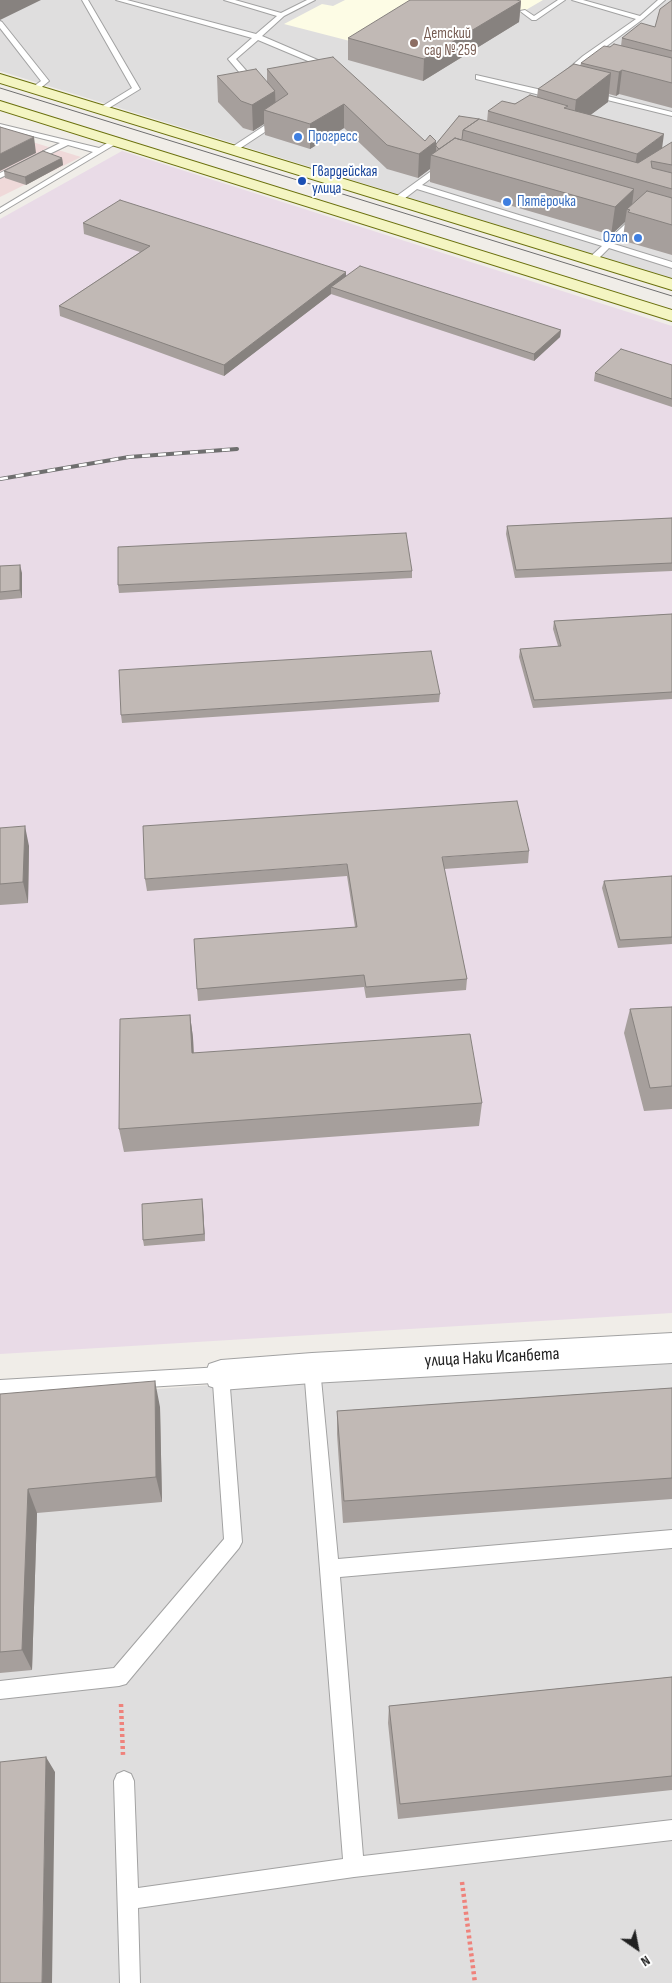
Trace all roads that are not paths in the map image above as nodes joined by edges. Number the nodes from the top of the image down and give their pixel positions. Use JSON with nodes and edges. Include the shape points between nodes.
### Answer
{"nodes":[{"id":1,"x":85,"y":0,"type":"edge"},
{"id":2,"x":119,"y":0,"type":"edge"},
{"id":3,"x":227,"y":0,"type":"edge"},
{"id":4,"x":312,"y":0,"type":"edge"},
{"id":5,"x":562,"y":0,"type":"edge"},
{"id":6,"x":575,"y":0,"type":"edge"},
{"id":7,"x":662,"y":0,"type":"edge"},
{"id":8,"x":523,"y":11,"type":"dead end"},
{"id":9,"x":282,"y":15,"type":"junction"},
{"id":10,"x":641,"y":18,"type":"junction"},
{"id":11,"x":0,"y":23,"type":"edge"},
{"id":12,"x":258,"y":37,"type":"junction"},
{"id":13,"x":586,"y":58,"type":"junction"},
{"id":14,"x":605,"y":63,"type":"edge"},
{"id":15,"x":339,"y":71,"type":"edge"},
{"id":16,"x":479,"y":77,"type":"dead end"},
{"id":17,"x":0,"y":78,"type":"edge"},
{"id":18,"x":558,"y":81,"type":"edge"},
{"id":19,"x":551,"y":87,"type":"edge"},
{"id":20,"x":258,"y":88,"type":"edge"},
{"id":21,"x":34,"y":89,"type":"junction"},
{"id":22,"x":584,"y":91,"type":"edge"},
{"id":23,"x":544,"y":93,"type":"junction"},
{"id":24,"x":536,"y":99,"type":"edge"},
{"id":25,"x":0,"y":105,"type":"edge"},
{"id":26,"x":104,"y":109,"type":"junction"},
{"id":27,"x":276,"y":110,"type":"edge"},
{"id":28,"x":672,"y":114,"type":"edge"},
{"id":29,"x":149,"y":123,"type":"junction"},
{"id":30,"x":0,"y":126,"type":"edge"},
{"id":31,"x":115,"y":142,"type":"junction"},
{"id":32,"x":66,"y":143,"type":"junction"},
{"id":33,"x":233,"y":149,"type":"junction"},
{"id":34,"x":100,"y":151,"type":"junction"},
{"id":35,"x":436,"y":160,"type":"dead end"},
{"id":36,"x":451,"y":160,"type":"edge"},
{"id":37,"x":443,"y":166,"type":"junction"},
{"id":38,"x":0,"y":176,"type":"edge"},
{"id":39,"x":416,"y":186,"type":"junction"},
{"id":40,"x":397,"y":200,"type":"junction"},
{"id":41,"x":0,"y":211,"type":"edge"},
{"id":42,"x":631,"y":212,"type":"edge"},
{"id":43,"x":607,"y":245,"type":"junction"},
{"id":44,"x":592,"y":260,"type":"junction"},
{"id":45,"x":672,"y":265,"type":"edge"},
{"id":46,"x":672,"y":285,"type":"edge"},
{"id":47,"x":672,"y":316,"type":"edge"},
{"id":48,"x":672,"y":1348,"type":"edge"},
{"id":49,"x":312,"y":1368,"type":"junction"},
{"id":50,"x":221,"y":1376,"type":"junction"},
{"id":51,"x":0,"y":1388,"type":"edge"},
{"id":52,"x":672,"y":1539,"type":"edge"},
{"id":53,"x":330,"y":1569,"type":"junction"},
{"id":54,"x":0,"y":1690,"type":"edge"},
{"id":55,"x":124,"y":1781,"type":"road end"},
{"id":56,"x":672,"y":1830,"type":"edge"},
{"id":57,"x":354,"y":1867,"type":"junction"},
{"id":58,"x":128,"y":1899,"type":"junction"},
{"id":59,"x":130,"y":1983,"type":"edge"}],
"edges":[{"from":1,"to":26,"type":"lane","via":[[136,90]]},
{"from":2,"to":12,"type":"lane"},
{"from":3,"to":9,"type":"lane"},
{"from":4,"to":9,"type":"lane"},
{"from":5,"to":8,"type":"lane","via":[[534,18]]},
{"from":6,"to":10,"type":"lane"},
{"from":7,"to":10,"type":"lane"},
{"from":9,"to":12,"type":"lane"},
{"from":10,"to":13,"type":"lane"},
{"from":11,"to":21,"type":"lane","via":[[45,81]]},
{"from":12,"to":15,"type":"lane"},
{"from":12,"to":20,"type":"lane","via":[[232,59]]},
{"from":13,"to":14,"type":"lane"},
{"from":13,"to":18,"type":"lane"},
{"from":16,"to":23,"type":"lane"},
{"from":17,"to":21,"type":"main road"},
{"from":19,"to":23,"type":"lane"},
{"from":21,"to":26,"type":"main road"},
{"from":22,"to":28,"type":"lane"},
{"from":23,"to":24,"type":"lane"},
{"from":25,"to":31,"type":"main road"},
{"from":26,"to":29,"type":"main road"},
{"from":27,"to":33,"type":"lane","via":[[283,118]]},
{"from":29,"to":31,"type":"main road"},
{"from":29,"to":33,"type":"main road"},
{"from":30,"to":32,"type":"lane"},
{"from":31,"to":34,"type":"lane"},
{"from":31,"to":47,"type":"main road"},
{"from":32,"to":34,"type":"lane"},
{"from":32,"to":38,"type":"lane"},
{"from":33,"to":40,"type":"main road"},
{"from":34,"to":41,"type":"lane"},
{"from":35,"to":37,"type":"lane"},
{"from":36,"to":37,"type":"lane"},
{"from":37,"to":39,"type":"lane"},
{"from":39,"to":40,"type":"lane"},
{"from":39,"to":43,"type":"lane"},
{"from":40,"to":44,"type":"main road"},
{"from":42,"to":43,"type":"lane","via":[[644,216]]},
{"from":43,"to":44,"type":"lane"},
{"from":43,"to":45,"type":"lane"},
{"from":44,"to":46,"type":"main road"},
{"from":48,"to":49,"type":"street","name":"улица Наки Исанбета"},
{"from":49,"to":50,"type":"street","name":"улица Наки Исанбета"},
{"from":49,"to":53,"type":"lane"},
{"from":50,"to":51,"type":"lane"},
{"from":50,"to":54,"type":"lane","via":[[233,1542],[119,1677]]},
{"from":52,"to":53,"type":"lane"},
{"from":53,"to":57,"type":"lane"},
{"from":55,"to":58,"type":"lane"},
{"from":56,"to":57,"type":"lane"},
{"from":57,"to":58,"type":"lane"},
{"from":58,"to":59,"type":"lane"}]}
